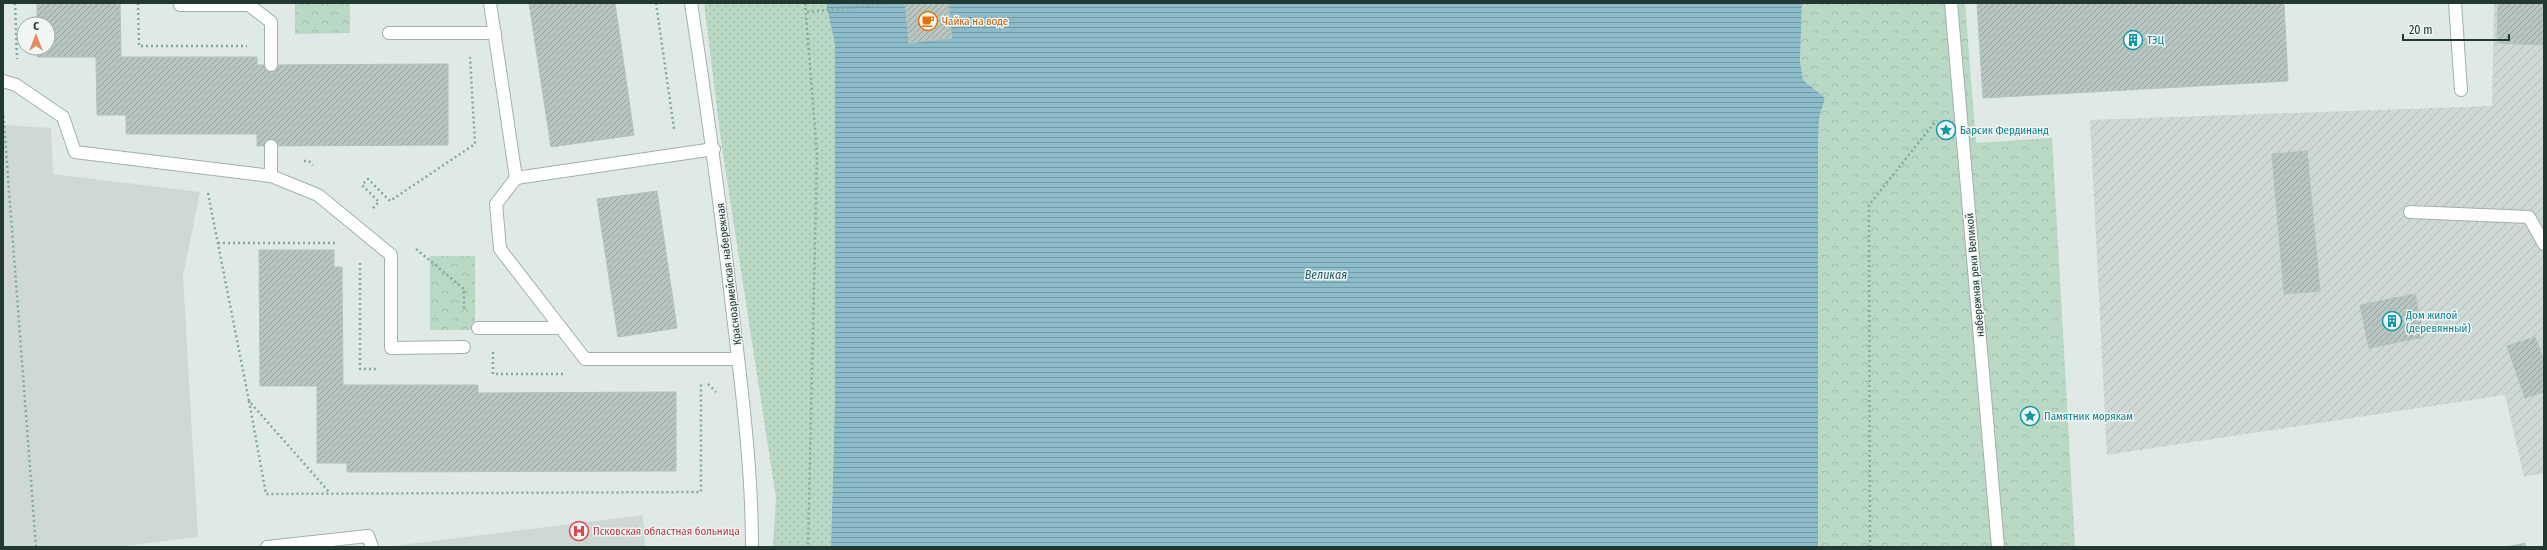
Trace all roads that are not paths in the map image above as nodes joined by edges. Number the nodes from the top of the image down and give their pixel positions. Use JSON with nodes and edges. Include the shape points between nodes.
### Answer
{"nodes":[{"id":1,"x":180,"y":3,"type":"edge"},
{"id":2,"x":490,"y":3,"type":"edge"},
{"id":3,"x":691,"y":3,"type":"edge"},
{"id":4,"x":1951,"y":3,"type":"edge"},
{"id":5,"x":2455,"y":3,"type":"edge"},
{"id":6,"x":389,"y":33,"type":"dead end"},
{"id":7,"x":495,"y":33,"type":"junction"},
{"id":8,"x":271,"y":65,"type":"dead end"},
{"id":9,"x":3,"y":81,"type":"edge"},
{"id":10,"x":2460,"y":90,"type":"dead end"},
{"id":11,"x":271,"y":146,"type":"dead end"},
{"id":12,"x":714,"y":149,"type":"junction"},
{"id":13,"x":271,"y":176,"type":"junction"},
{"id":14,"x":516,"y":178,"type":"junction"},
{"id":15,"x":2410,"y":212,"type":"dead end"},
{"id":16,"x":2544,"y":244,"type":"edge"},
{"id":17,"x":478,"y":328,"type":"dead end"},
{"id":18,"x":561,"y":328,"type":"junction"},
{"id":19,"x":464,"y":347,"type":"dead end"},
{"id":20,"x":738,"y":359,"type":"junction"},
{"id":21,"x":370,"y":542,"type":"edge"},
{"id":22,"x":267,"y":547,"type":"edge"},
{"id":23,"x":752,"y":547,"type":"edge"},
{"id":24,"x":1998,"y":547,"type":"edge"}],
"edges":[{"from":1,"to":8,"type":"street","via":[[248,5],[271,22]]},
{"from":2,"to":7,"type":"street"},
{"from":3,"to":12,"type":"street","name":"Красноармейская набережная"},
{"from":4,"to":24,"type":"street","name":"набережная реки Великой"},
{"from":5,"to":10,"type":"street"},
{"from":6,"to":7,"type":"street"},
{"from":7,"to":14,"type":"street"},
{"from":9,"to":13,"type":"street","via":[[16,85],[63,116],[75,152]]},
{"from":11,"to":13,"type":"street"},
{"from":12,"to":14,"type":"street"},
{"from":12,"to":20,"type":"street","name":"Красноармейская набережная"},
{"from":13,"to":19,"type":"street","via":[[318,195],[391,254],[391,348]]},
{"from":14,"to":18,"type":"street","via":[[496,204],[500,249]]},
{"from":15,"to":16,"type":"street","via":[[2529,217]]},
{"from":17,"to":18,"type":"street"},
{"from":18,"to":20,"type":"street","via":[[585,359]]},
{"from":20,"to":23,"type":"street","name":"Красноармейская набережная","via":[[752,500]]},
{"from":21,"to":22,"type":"street"}]}
